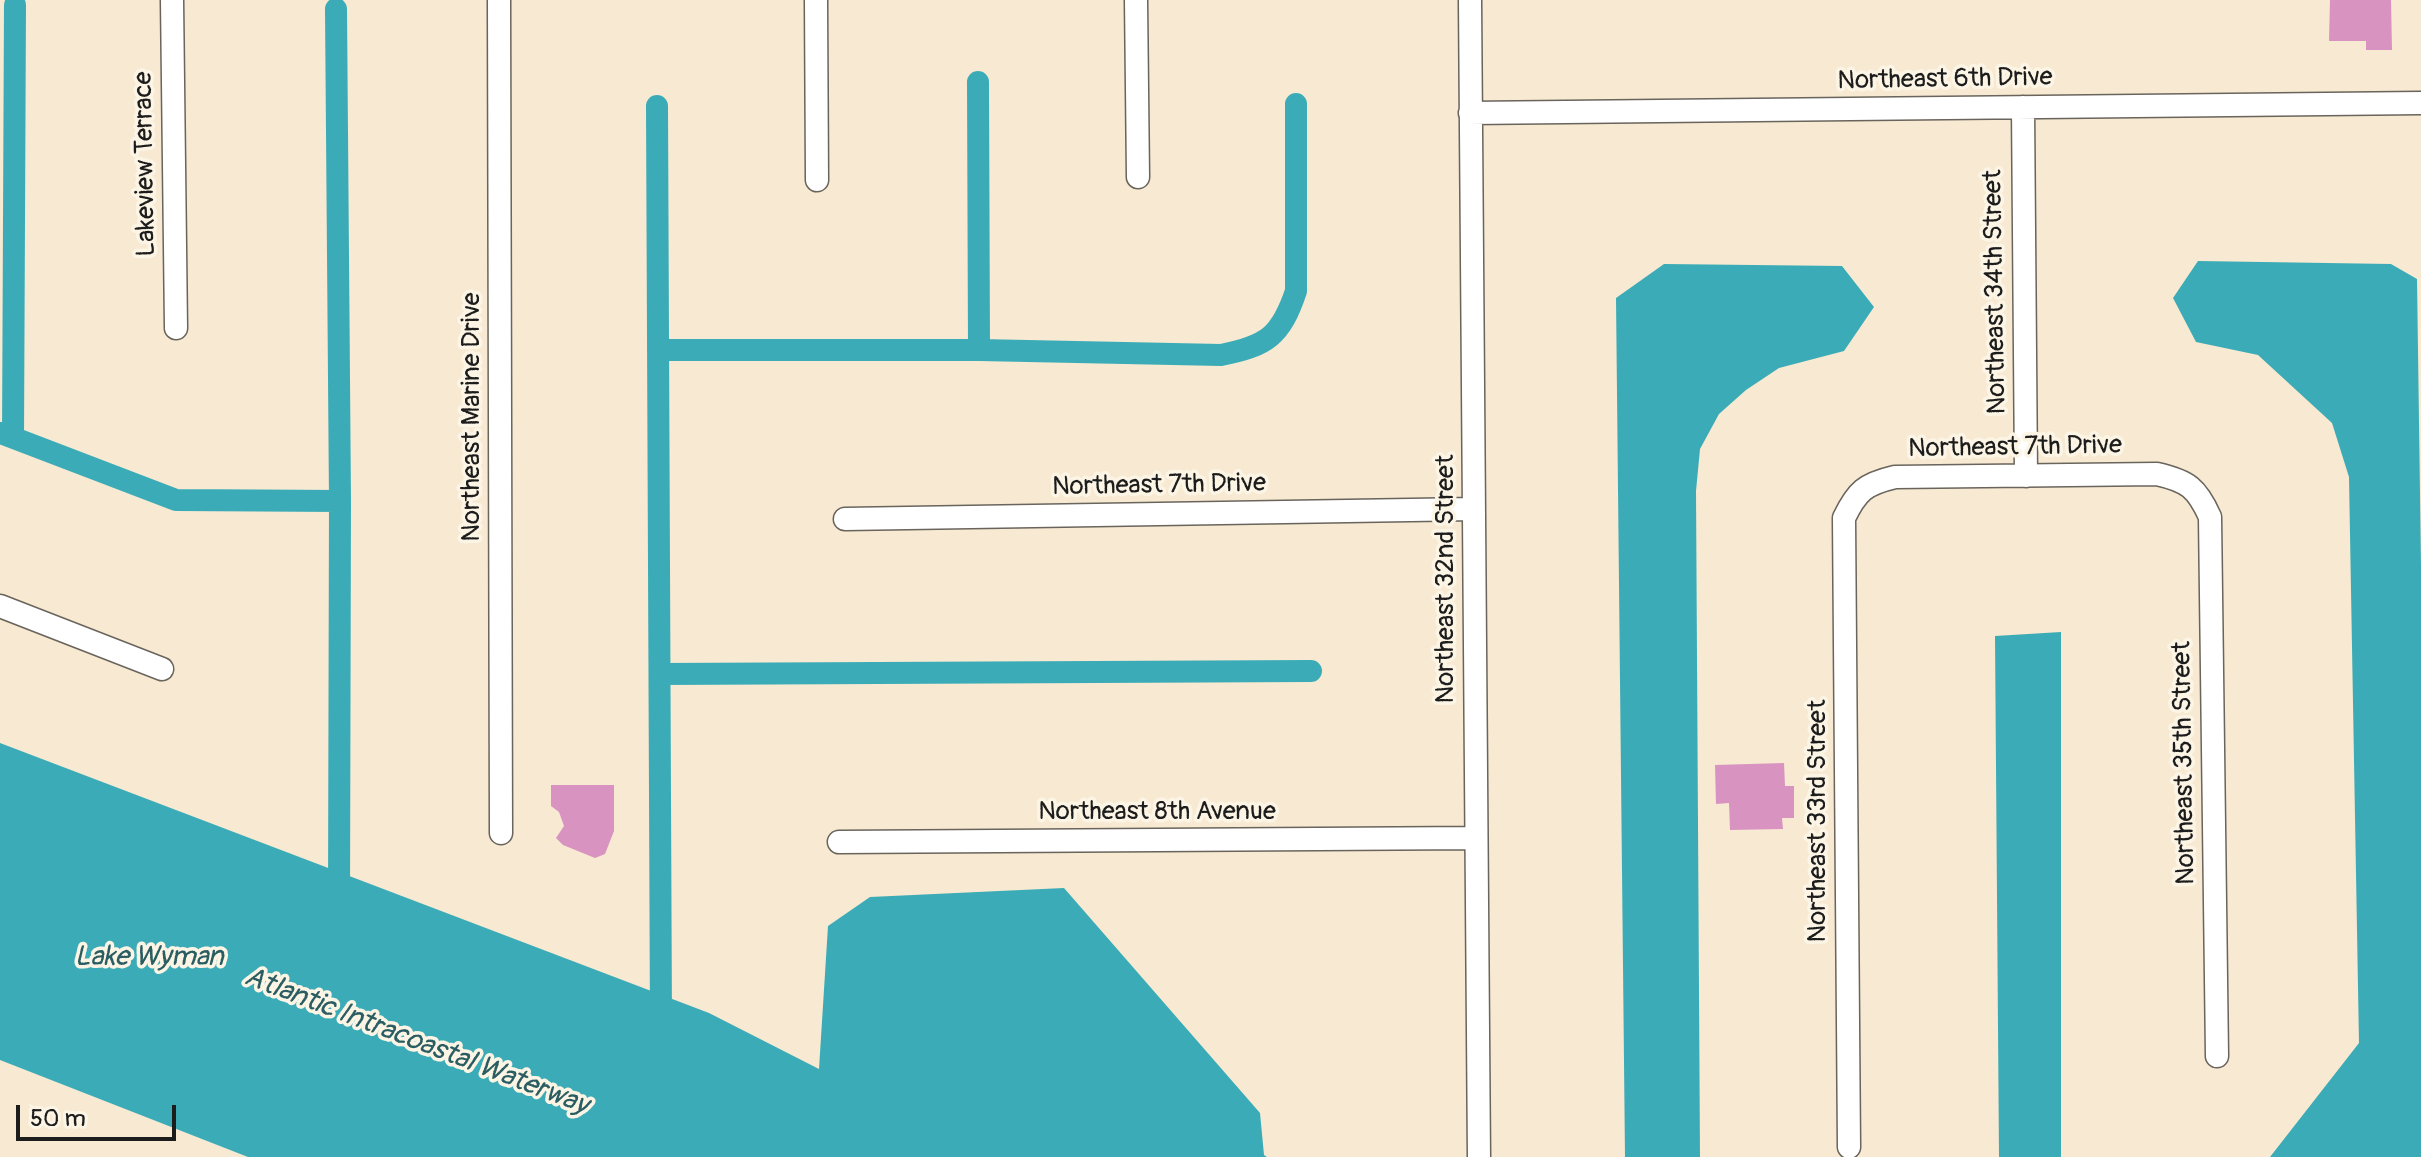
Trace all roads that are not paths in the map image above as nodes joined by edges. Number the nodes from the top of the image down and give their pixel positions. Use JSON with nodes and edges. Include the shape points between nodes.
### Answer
{"nodes":[{"id":1,"x":172,"y":0,"type":"edge"},
{"id":2,"x":499,"y":0,"type":"edge"},
{"id":3,"x":816,"y":0,"type":"edge"},
{"id":4,"x":1136,"y":0,"type":"edge"},
{"id":5,"x":1470,"y":0,"type":"edge"},
{"id":6,"x":2421,"y":103,"type":"edge"},
{"id":7,"x":2023,"y":107,"type":"junction"},
{"id":8,"x":1470,"y":113,"type":"junction"},
{"id":9,"x":1138,"y":177,"type":"dead end"},
{"id":10,"x":817,"y":180,"type":"dead end"},
{"id":11,"x":176,"y":328,"type":"dead end"},
{"id":12,"x":2026,"y":476,"type":"junction"},
{"id":13,"x":2181,"y":480,"type":"joint"},
{"id":14,"x":1854,"y":497,"type":"joint"},
{"id":15,"x":1473,"y":509,"type":"junction"},
{"id":16,"x":845,"y":519,"type":"dead end"},
{"id":17,"x":0,"y":606,"type":"edge"},
{"id":18,"x":162,"y":669,"type":"dead end"},
{"id":19,"x":501,"y":833,"type":"dead end"},
{"id":20,"x":1476,"y":838,"type":"junction"},
{"id":21,"x":839,"y":842,"type":"dead end"},
{"id":22,"x":2217,"y":1056,"type":"dead end"},
{"id":23,"x":1849,"y":1147,"type":"dead end"},
{"id":24,"x":1479,"y":1157,"type":"edge"}],
"edges":[{"from":1,"to":11,"type":"street","name":"Lakeview Terrace"},
{"from":2,"to":19,"type":"street","name":"Northeast Marine Drive"},
{"from":3,"to":10,"type":"street"},
{"from":4,"to":9,"type":"street"},
{"from":5,"to":8,"type":"street","name":"Northeast 32nd Street"},
{"from":6,"to":7,"type":"street","name":"Northeast 6th Drive"},
{"from":7,"to":8,"type":"street","name":"Northeast 6th Drive"},
{"from":7,"to":12,"type":"street","name":"Northeast 34th Street"},
{"from":8,"to":15,"type":"street","name":"Northeast 32nd Street"},
{"from":12,"to":13,"type":"street","name":"Northeast 7th Drive","via":[[2157,474]]},
{"from":12,"to":14,"type":"street","name":"Northeast 7th Drive","via":[[1895,477],[1871,483]]},
{"from":13,"to":22,"type":"street","name":"Northeast 35th Street","via":[[2200,495],[2210,517]]},
{"from":14,"to":23,"type":"street","name":"Northeast 33rd Street","via":[[1844,518]]},
{"from":15,"to":16,"type":"street","name":"Northeast 7th Drive"},
{"from":15,"to":20,"type":"street","name":"Northeast 32nd Street"},
{"from":17,"to":18,"type":"street"},
{"from":20,"to":21,"type":"street","name":"Northeast 8th Avenue"},
{"from":20,"to":24,"type":"street","name":"Northeast 32nd Street"}]}
